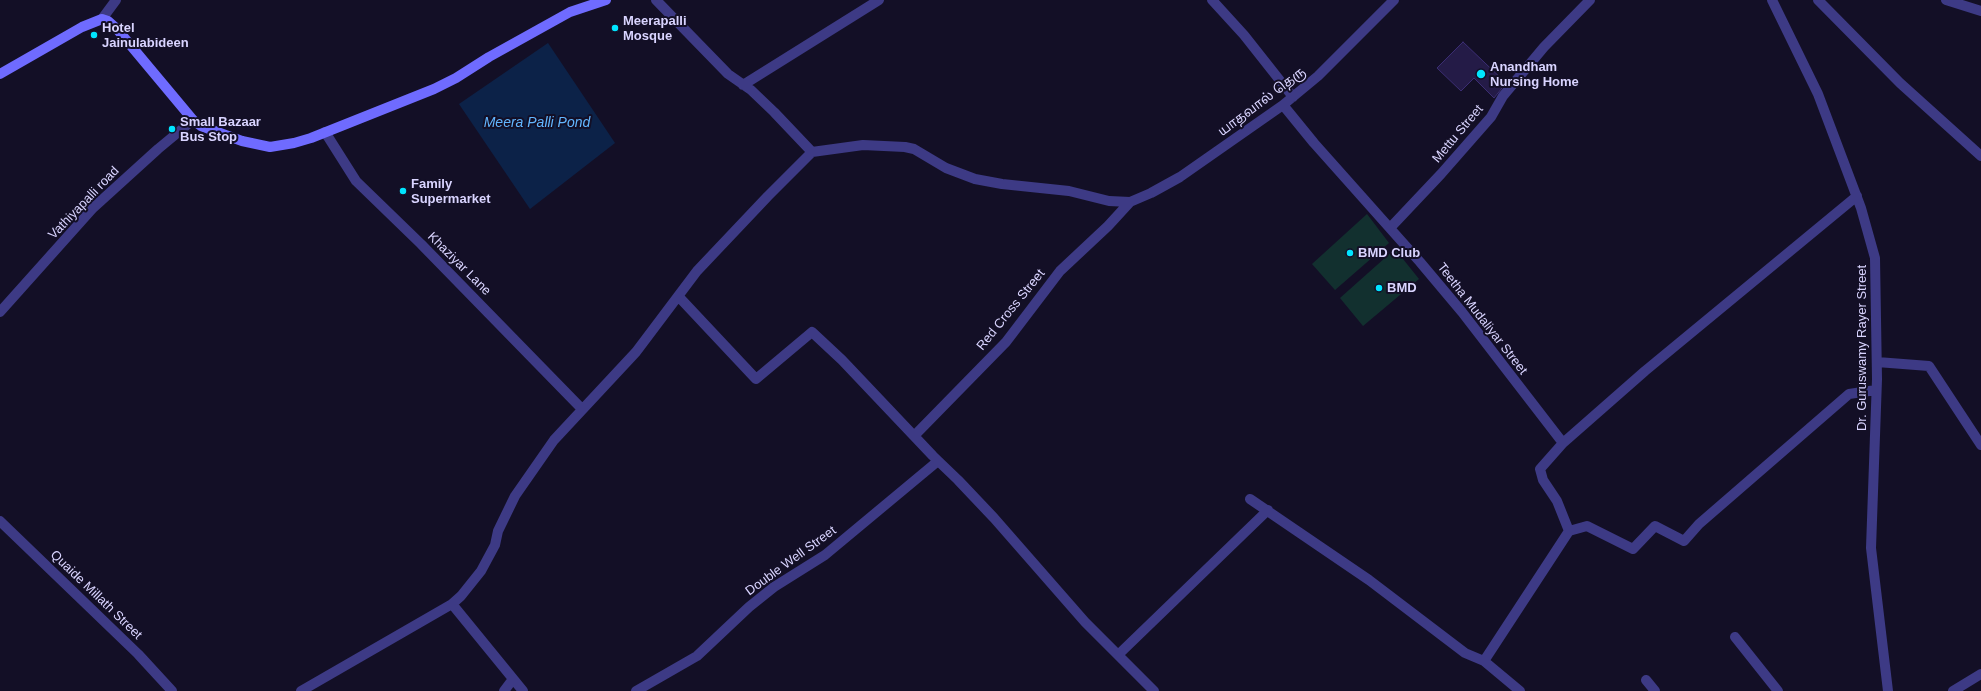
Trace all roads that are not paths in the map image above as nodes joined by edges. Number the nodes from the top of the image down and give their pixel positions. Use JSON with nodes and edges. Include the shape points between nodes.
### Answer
{"nodes":[{"id":1,"x":606,"y":0,"type":"edge"},
{"id":2,"x":656,"y":0,"type":"edge"},
{"id":3,"x":879,"y":0,"type":"edge"},
{"id":4,"x":1212,"y":0,"type":"edge"},
{"id":5,"x":1394,"y":0,"type":"edge"},
{"id":6,"x":1590,"y":0,"type":"edge"},
{"id":7,"x":1772,"y":0,"type":"edge"},
{"id":8,"x":1818,"y":0,"type":"edge"},
{"id":9,"x":1946,"y":0,"type":"edge"},
{"id":10,"x":112,"y":2,"type":"edge"},
{"id":11,"x":1981,"y":11,"type":"edge"},
{"id":12,"x":102,"y":19,"type":"junction"},
{"id":13,"x":0,"y":74,"type":"edge"},
{"id":14,"x":743,"y":85,"type":"junction"},
{"id":15,"x":1293,"y":97,"type":"junction"},
{"id":16,"x":1283,"y":105,"type":"junction"},
{"id":17,"x":193,"y":120,"type":"junction"},
{"id":18,"x":325,"y":132,"type":"junction"},
{"id":19,"x":812,"y":152,"type":"junction"},
{"id":20,"x":1981,"y":156,"type":"edge"},
{"id":21,"x":1856,"y":196,"type":"junction"},
{"id":22,"x":1130,"y":202,"type":"junction"},
{"id":23,"x":1390,"y":228,"type":"junction"},
{"id":24,"x":679,"y":297,"type":"junction"},
{"id":25,"x":0,"y":312,"type":"edge"},
{"id":26,"x":1877,"y":362,"type":"junction"},
{"id":27,"x":1876,"y":390,"type":"junction"},
{"id":28,"x":582,"y":409,"type":"junction"},
{"id":29,"x":914,"y":436,"type":"junction"},
{"id":30,"x":1563,"y":443,"type":"junction"},
{"id":31,"x":1981,"y":445,"type":"edge"},
{"id":32,"x":938,"y":461,"type":"junction"},
{"id":33,"x":1250,"y":499,"type":"dead end"},
{"id":34,"x":1268,"y":510,"type":"junction"},
{"id":35,"x":0,"y":521,"type":"edge"},
{"id":36,"x":1569,"y":531,"type":"junction"},
{"id":37,"x":452,"y":604,"type":"junction"},
{"id":38,"x":1735,"y":637,"type":"dead end"},
{"id":39,"x":1119,"y":654,"type":"junction"},
{"id":40,"x":1484,"y":661,"type":"junction"},
{"id":41,"x":513,"y":679,"type":"junction"},
{"id":42,"x":1979,"y":679,"type":"edge"},
{"id":43,"x":1646,"y":680,"type":"dead end"},
{"id":44,"x":172,"y":691,"type":"edge"},
{"id":45,"x":301,"y":691,"type":"edge"},
{"id":46,"x":504,"y":691,"type":"edge"},
{"id":47,"x":523,"y":691,"type":"edge"},
{"id":48,"x":636,"y":691,"type":"edge"},
{"id":49,"x":1154,"y":691,"type":"edge"},
{"id":50,"x":1520,"y":691,"type":"edge"},
{"id":51,"x":1655,"y":691,"type":"edge"},
{"id":52,"x":1778,"y":691,"type":"edge"},
{"id":53,"x":1888,"y":691,"type":"edge"},
{"id":54,"x":1953,"y":691,"type":"edge"}],
"edges":[{"from":1,"to":18,"type":"street","via":[[570,12],[489,56],[456,78]]},
{"from":2,"to":14,"type":"street","via":[[728,74]]},
{"from":3,"to":14,"type":"street"},
{"from":4,"to":15,"type":"street"},
{"from":5,"to":15,"type":"street","name":"யாதவால் தெரு","via":[[1347,48]]},
{"from":6,"to":23,"type":"street","name":"Mettu Street","via":[[1544,47],[1503,96],[1491,116]]},
{"from":7,"to":21,"type":"street","name":"Dr. Guruswamy Rayer Street","via":[[1818,94]]},
{"from":8,"to":20,"type":"street","via":[[1900,83]]},
{"from":9,"to":11,"type":"street"},
{"from":10,"to":12,"type":"street"},
{"from":12,"to":13,"type":"street","via":[[82,26]]},
{"from":12,"to":17,"type":"street","via":[[117,29]]},
{"from":14,"to":19,"type":"street","via":[[774,112]]},
{"from":15,"to":16,"type":"street","name":"யாதவால் தெரு"},
{"from":16,"to":22,"type":"street","name":"யாதவால் தெரு","via":[[1180,177]]},
{"from":16,"to":23,"type":"street","name":"Teetha Mudaliyar Street"},
{"from":17,"to":18,"type":"street","via":[[219,133],[270,147],[294,144]]},
{"from":17,"to":25,"type":"street","name":"Vathiyapalli road","via":[[93,208]]},
{"from":18,"to":28,"type":"street","name":"Khaziyar Lane","via":[[356,181]]},
{"from":19,"to":22,"type":"street","via":[[888,144],[914,149],[946,168],[975,179],[1069,190],[1109,200]]},
{"from":19,"to":24,"type":"street","via":[[697,271]]},
{"from":21,"to":26,"type":"street","name":"Dr. Guruswamy Rayer Street","via":[[1875,258]]},
{"from":21,"to":30,"type":"street","via":[[1645,371]]},
{"from":22,"to":29,"type":"street","name":"Red Cross Street","via":[[1060,271],[1006,342]]},
{"from":23,"to":30,"type":"street","name":"Teetha Mudaliyar Street","via":[[1462,312]]},
{"from":24,"to":28,"type":"street","via":[[636,352]]},
{"from":24,"to":29,"type":"street","via":[[756,379],[812,332]]},
{"from":26,"to":27,"type":"street","name":"Dr. Guruswamy Rayer Street"},
{"from":26,"to":31,"type":"street","via":[[1929,366]]},
{"from":27,"to":36,"type":"street","via":[[1849,394],[1699,524],[1684,541],[1655,526],[1633,549],[1587,526]]},
{"from":27,"to":53,"type":"street","name":"Dr. Guruswamy Rayer Street","via":[[1870,548]]},
{"from":28,"to":37,"type":"street","via":[[554,440],[523,483],[498,531],[496,545],[481,571],[472,585]]},
{"from":29,"to":32,"type":"street"},
{"from":30,"to":36,"type":"street","via":[[1540,469]]},
{"from":32,"to":39,"type":"street","via":[[994,518],[1085,622]]},
{"from":32,"to":48,"type":"street","name":"Double Well Street","via":[[825,555],[774,587],[697,656]]},
{"from":33,"to":34,"type":"street"},
{"from":34,"to":39,"type":"street"},
{"from":34,"to":40,"type":"street","via":[[1369,580],[1465,653]]},
{"from":35,"to":44,"type":"street","name":"Quaide Millath Street","via":[[138,654]]},
{"from":36,"to":40,"type":"street"},
{"from":37,"to":41,"type":"street"},
{"from":37,"to":45,"type":"street"},
{"from":38,"to":52,"type":"street"},
{"from":39,"to":49,"type":"street"},
{"from":40,"to":50,"type":"street"},
{"from":41,"to":46,"type":"street"},
{"from":41,"to":47,"type":"street"},
{"from":42,"to":54,"type":"street"},
{"from":43,"to":51,"type":"street"}]}
